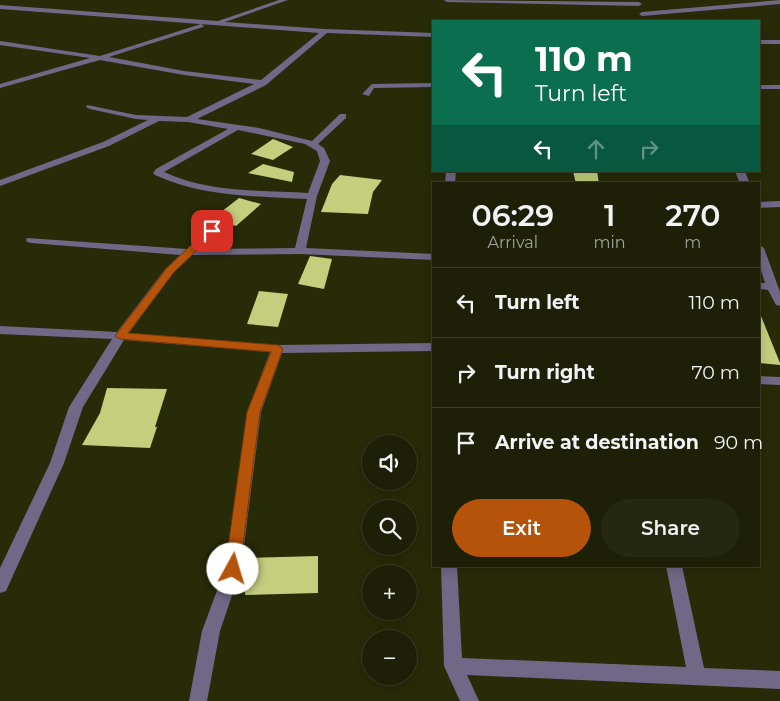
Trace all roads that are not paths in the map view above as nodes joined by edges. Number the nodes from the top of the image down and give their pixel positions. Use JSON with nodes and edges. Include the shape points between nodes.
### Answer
{"nodes":[{"id":1,"x":285,"y":0,"type":"edge"},
{"id":2,"x":448,"y":0,"type":"edge"},
{"id":3,"x":638,"y":2,"type":"edge"},
{"id":4,"x":780,"y":2,"type":"edge"},
{"id":5,"x":0,"y":7,"type":"edge"},
{"id":6,"x":642,"y":14,"type":"junction"},
{"id":7,"x":646,"y":20,"type":"edge"},
{"id":8,"x":215,"y":23,"type":"junction"},
{"id":9,"x":325,"y":31,"type":"junction"},
{"id":10,"x":432,"y":35,"type":"edge"},
{"id":11,"x":760,"y":42,"type":"edge"},
{"id":12,"x":780,"y":42,"type":"edge"},
{"id":13,"x":0,"y":43,"type":"edge"},
{"id":14,"x":100,"y":58,"type":"junction"},
{"id":15,"x":263,"y":83,"type":"junction"},
{"id":16,"x":432,"y":85,"type":"edge"},
{"id":17,"x":0,"y":86,"type":"edge"},
{"id":18,"x":760,"y":87,"type":"edge"},
{"id":19,"x":780,"y":87,"type":"edge"},
{"id":20,"x":366,"y":94,"type":"dead end"},
{"id":21,"x":90,"y":107,"type":"dead end"},
{"id":22,"x":343,"y":116,"type":"dead end"},
{"id":23,"x":155,"y":120,"type":"junction"},
{"id":24,"x":188,"y":120,"type":"junction"},
{"id":25,"x":236,"y":128,"type":"junction"},
{"id":26,"x":312,"y":145,"type":"junction"},
{"id":27,"x":0,"y":183,"type":"edge"},
{"id":28,"x":312,"y":196,"type":"junction"},
{"id":29,"x":780,"y":204,"type":"edge"},
{"id":30,"x":760,"y":205,"type":"edge"},
{"id":31,"x":212,"y":231,"type":"dead end"},
{"id":32,"x":31,"y":240,"type":"dead end"},
{"id":33,"x":300,"y":251,"type":"junction"},
{"id":34,"x":760,"y":251,"type":"edge"},
{"id":35,"x":189,"y":252,"type":"junction"},
{"id":36,"x":432,"y":256,"type":"edge"},
{"id":37,"x":760,"y":286,"type":"edge"},
{"id":38,"x":772,"y":287,"type":"junction"},
{"id":39,"x":780,"y":303,"type":"edge"},
{"id":40,"x":0,"y":330,"type":"edge"},
{"id":41,"x":120,"y":336,"type":"junction"},
{"id":42,"x":432,"y":347,"type":"edge"},
{"id":43,"x":278,"y":349,"type":"junction"},
{"id":44,"x":760,"y":380,"type":"edge"},
{"id":45,"x":780,"y":381,"type":"edge"},
{"id":46,"x":449,"y":567,"type":"edge"},
{"id":47,"x":674,"y":567,"type":"edge"},
{"id":48,"x":0,"y":586,"type":"edge"},
{"id":49,"x":453,"y":666,"type":"junction"},
{"id":50,"x":697,"y":677,"type":"junction"},
{"id":51,"x":780,"y":680,"type":"edge"},
{"id":52,"x":198,"y":701,"type":"edge"},
{"id":53,"x":470,"y":701,"type":"edge"}],
"edges":[{"from":1,"to":8,"type":"street"},
{"from":2,"to":3,"type":"street"},
{"from":3,"to":6,"type":"street"},
{"from":4,"to":6,"type":"street"},
{"from":5,"to":8,"type":"street"},
{"from":6,"to":7,"type":"street"},
{"from":8,"to":9,"type":"street"},
{"from":8,"to":14,"type":"street","via":[[192,27]]},
{"from":9,"to":10,"type":"street"},
{"from":9,"to":15,"type":"street"},
{"from":11,"to":12,"type":"street"},
{"from":13,"to":14,"type":"street"},
{"from":14,"to":15,"type":"street"},
{"from":14,"to":17,"type":"street"},
{"from":15,"to":24,"type":"street"},
{"from":16,"to":20,"type":"street","via":[[372,86]]},
{"from":18,"to":19,"type":"street"},
{"from":21,"to":23,"type":"street"},
{"from":22,"to":26,"type":"street"},
{"from":23,"to":24,"type":"street"},
{"from":23,"to":27,"type":"street","via":[[106,144]]},
{"from":24,"to":25,"type":"street"},
{"from":25,"to":26,"type":"street"},
{"from":25,"to":28,"type":"street","via":[[158,173],[190,186],[210,189]]},
{"from":26,"to":28,"type":"street","via":[[321,150],[325,161]]},
{"from":28,"to":33,"type":"street"},
{"from":29,"to":30,"type":"street"},
{"from":31,"to":35,"type":"street"},
{"from":32,"to":35,"type":"street"},
{"from":33,"to":35,"type":"street"},
{"from":33,"to":36,"type":"street"},
{"from":34,"to":38,"type":"street"},
{"from":35,"to":41,"type":"street","via":[[170,270]]},
{"from":37,"to":38,"type":"street"},
{"from":38,"to":39,"type":"street"},
{"from":40,"to":41,"type":"street"},
{"from":41,"to":43,"type":"street"},
{"from":41,"to":48,"type":"street","via":[[76,407],[57,464]]},
{"from":42,"to":43,"type":"street"},
{"from":43,"to":52,"type":"street","via":[[254,412],[233,569],[211,632]]},
{"from":44,"to":45,"type":"street"},
{"from":46,"to":49,"type":"street"},
{"from":47,"to":50,"type":"street"},
{"from":49,"to":50,"type":"street"},
{"from":49,"to":53,"type":"street"},
{"from":50,"to":51,"type":"street"}]}
